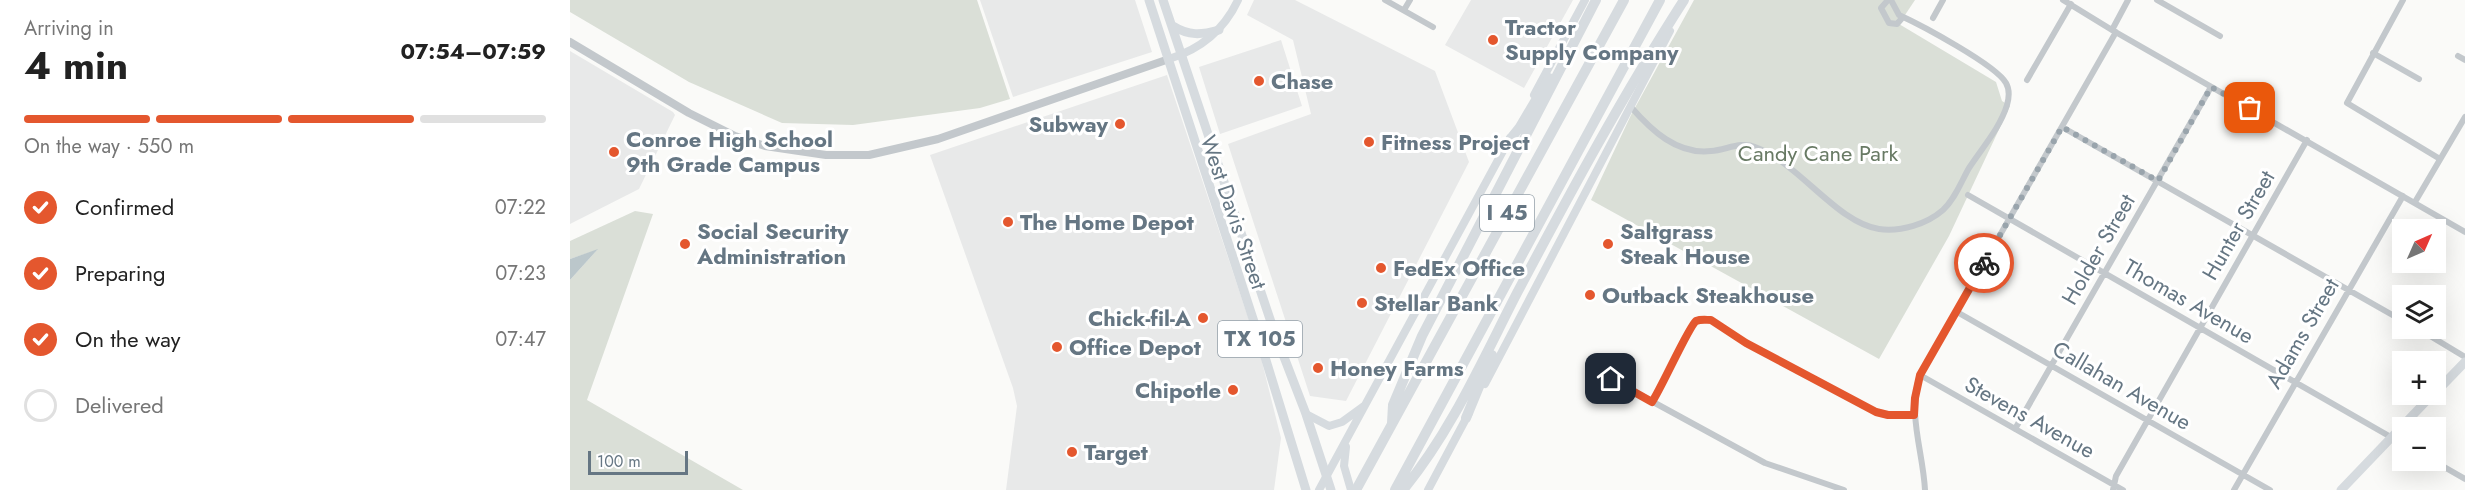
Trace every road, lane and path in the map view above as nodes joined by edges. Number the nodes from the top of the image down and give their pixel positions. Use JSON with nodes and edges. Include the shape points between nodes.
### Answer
{"nodes":[{"id":1,"x":1149,"y":0,"type":"edge"},
{"id":2,"x":1164,"y":0,"type":"edge"},
{"id":3,"x":1238,"y":0,"type":"edge"},
{"id":4,"x":1385,"y":0,"type":"edge"},
{"id":5,"x":1410,"y":0,"type":"edge"},
{"id":6,"x":1585,"y":0,"type":"edge"},
{"id":7,"x":1598,"y":0,"type":"edge"},
{"id":8,"x":1624,"y":0,"type":"edge"},
{"id":9,"x":1660,"y":0,"type":"edge"},
{"id":10,"x":1685,"y":0,"type":"edge"},
{"id":11,"x":1890,"y":0,"type":"edge"},
{"id":12,"x":1943,"y":0,"type":"edge"},
{"id":13,"x":2063,"y":0,"type":"edge"},
{"id":14,"x":2128,"y":0,"type":"edge"},
{"id":15,"x":2157,"y":0,"type":"edge"},
{"id":16,"x":2403,"y":0,"type":"edge"},
{"id":17,"x":2070,"y":4,"type":"junction"},
{"id":18,"x":1404,"y":10,"type":"junction"},
{"id":19,"x":1903,"y":17,"type":"junction"},
{"id":20,"x":1933,"y":18,"type":"dead end"},
{"id":21,"x":1173,"y":26,"type":"junction"},
{"id":22,"x":1433,"y":27,"type":"dead end"},
{"id":23,"x":1219,"y":30,"type":"junction"},
{"id":24,"x":2114,"y":31,"type":"junction"},
{"id":25,"x":2220,"y":36,"type":"dead end"},
{"id":26,"x":570,"y":42,"type":"edge"},
{"id":27,"x":2373,"y":53,"type":"junction"},
{"id":28,"x":1182,"y":55,"type":"junction"},
{"id":29,"x":2458,"y":56,"type":"dead end"},
{"id":30,"x":1169,"y":59,"type":"junction"},
{"id":31,"x":2465,"y":60,"type":"edge"},
{"id":32,"x":2419,"y":79,"type":"dead end"},
{"id":33,"x":2027,"y":80,"type":"dead end"},
{"id":34,"x":2211,"y":87,"type":"junction"},
{"id":35,"x":1631,"y":107,"type":"junction"},
{"id":36,"x":1598,"y":114,"type":"junction"},
{"id":37,"x":2465,"y":117,"type":"edge"},
{"id":38,"x":2062,"y":127,"type":"junction"},
{"id":39,"x":2307,"y":140,"type":"junction"},
{"id":40,"x":1508,"y":142,"type":"junction"},
{"id":41,"x":2440,"y":159,"type":"junction"},
{"id":42,"x":2158,"y":181,"type":"junction"},
{"id":43,"x":1968,"y":195,"type":"dead end"},
{"id":44,"x":2403,"y":196,"type":"junction"},
{"id":45,"x":2415,"y":202,"type":"junction"},
{"id":46,"x":2009,"y":219,"type":"junction"},
{"id":47,"x":2465,"y":232,"type":"edge"},
{"id":48,"x":2253,"y":235,"type":"junction"},
{"id":49,"x":2104,"y":274,"type":"junction"},
{"id":50,"x":2348,"y":290,"type":"junction"},
{"id":51,"x":1957,"y":312,"type":"junction"},
{"id":52,"x":2392,"y":315,"type":"edge"},
{"id":53,"x":2199,"y":328,"type":"junction"},
{"id":54,"x":2435,"y":339,"type":"edge"},
{"id":55,"x":2465,"y":357,"type":"edge"},
{"id":56,"x":2465,"y":362,"type":"edge"},
{"id":57,"x":2052,"y":366,"type":"junction"},
{"id":58,"x":1920,"y":375,"type":"junction"},
{"id":59,"x":1611,"y":379,"type":"dead end"},
{"id":60,"x":2446,"y":382,"type":"edge"},
{"id":61,"x":2296,"y":383,"type":"junction"},
{"id":62,"x":1652,"y":402,"type":"junction"},
{"id":63,"x":1367,"y":404,"type":"junction"},
{"id":64,"x":2424,"y":405,"type":"edge"},
{"id":65,"x":1306,"y":414,"type":"junction"},
{"id":66,"x":1914,"y":415,"type":"junction"},
{"id":67,"x":2412,"y":417,"type":"edge"},
{"id":68,"x":1466,"y":418,"type":"junction"},
{"id":69,"x":2148,"y":420,"type":"junction"},
{"id":70,"x":1391,"y":426,"type":"junction"},
{"id":71,"x":2015,"y":429,"type":"junction"},
{"id":72,"x":2392,"y":438,"type":"joint"},
{"id":73,"x":1347,"y":440,"type":"junction"},
{"id":74,"x":2446,"y":468,"type":"edge"},
{"id":75,"x":2243,"y":475,"type":"junction"},
{"id":76,"x":1327,"y":477,"type":"junction"},
{"id":77,"x":2465,"y":479,"type":"edge"},
{"id":78,"x":2113,"y":487,"type":"edge"},
{"id":79,"x":1306,"y":490,"type":"edge"},
{"id":80,"x":1319,"y":490,"type":"edge"},
{"id":81,"x":1331,"y":490,"type":"edge"},
{"id":82,"x":1351,"y":490,"type":"edge"},
{"id":83,"x":1356,"y":490,"type":"edge"},
{"id":84,"x":1395,"y":490,"type":"edge"},
{"id":85,"x":1403,"y":490,"type":"edge"},
{"id":86,"x":1428,"y":490,"type":"edge"},
{"id":87,"x":1844,"y":490,"type":"edge"},
{"id":88,"x":1924,"y":490,"type":"edge"},
{"id":89,"x":2123,"y":490,"type":"edge"},
{"id":90,"x":2234,"y":490,"type":"edge"},
{"id":91,"x":2270,"y":490,"type":"edge"},
{"id":92,"x":2341,"y":490,"type":"edge"}],
"edges":[{"from":1,"to":30,"type":"main road","name":"West Davis Street","number":"TX 105"},
{"from":2,"to":21,"type":"main road","name":"West Davis Street","number":"TX 105"},
{"from":3,"to":23,"type":"main road"},
{"from":4,"to":18,"type":"street"},
{"from":5,"to":18,"type":"street"},
{"from":6,"to":40,"type":"main road"},
{"from":7,"to":40,"type":"highway"},
{"from":7,"to":70,"type":"highway","via":[[1422,336],[1393,405]]},
{"from":8,"to":70,"type":"highway","number":"I 45"},
{"from":9,"to":36,"type":"highway","number":"I 45"},
{"from":10,"to":35,"type":"main road"},
{"from":10,"to":85,"type":"highway","via":[[1644,63],[1558,216],[1452,417]]},
{"from":11,"to":19,"type":"street"},
{"from":11,"to":19,"type":"street","via":[[1881,8],[1889,23],[1897,24]]},
{"from":12,"to":20,"type":"street"},
{"from":13,"to":17,"type":"street"},
{"from":14,"to":24,"type":"street"},
{"from":15,"to":25,"type":"street"},
{"from":16,"to":27,"type":"street"},
{"from":17,"to":24,"type":"street"},
{"from":17,"to":33,"type":"street"},
{"from":18,"to":22,"type":"street"},
{"from":19,"to":35,"type":"street","via":[[1994,69],[2009,93],[2001,118],[1952,202],[1915,225],[1872,228],[1853,220],[1805,179],[1761,149],[1749,145],[1709,152],[1683,148],[1660,137]]},
{"from":21,"to":23,"type":"main road","via":[[1196,35]]},
{"from":21,"to":28,"type":"main road","name":"West Davis Street","number":"TX 105"},
{"from":23,"to":28,"type":"main road"},
{"from":24,"to":34,"type":"street"},
{"from":24,"to":38,"type":"street"},
{"from":26,"to":30,"type":"street","via":[[735,136],[765,146],[826,155],[869,154],[938,139]]},
{"from":27,"to":32,"type":"street"},
{"from":27,"to":41,"type":"street","via":[[2347,99],[2348,106]]},
{"from":28,"to":30,"type":"main road"},
{"from":28,"to":65,"type":"main road","name":"West Davis Street","number":"TX 105","via":[[1274,331]]},
{"from":29,"to":31,"type":"street"},
{"from":30,"to":79,"type":"main road","name":"West Davis Street","number":"TX 105"},
{"from":34,"to":39,"type":"street"},
{"from":34,"to":42,"type":"street","name":"Holder Street"},
{"from":35,"to":68,"type":"main road"},
{"from":36,"to":68,"type":"highway","via":[[1527,269]]},
{"from":36,"to":84,"type":"highway","number":"I 45"},
{"from":37,"to":41,"type":"street"},
{"from":38,"to":42,"type":"street"},
{"from":38,"to":46,"type":"street"},
{"from":39,"to":44,"type":"street"},
{"from":39,"to":48,"type":"street","name":"Hunter Street"},
{"from":40,"to":63,"type":"main road"},
{"from":41,"to":45,"type":"street"},
{"from":42,"to":48,"type":"street"},
{"from":42,"to":49,"type":"street","name":"Holder Street"},
{"from":43,"to":46,"type":"street","name":"Thomas Avenue"},
{"from":44,"to":45,"type":"street"},
{"from":44,"to":50,"type":"street","name":"Adams Street"},
{"from":45,"to":47,"type":"street"},
{"from":46,"to":49,"type":"street","name":"Thomas Avenue"},
{"from":46,"to":51,"type":"street"},
{"from":48,"to":50,"type":"street"},
{"from":48,"to":53,"type":"street","name":"Hunter Street"},
{"from":49,"to":53,"type":"street","name":"Thomas Avenue"},
{"from":49,"to":57,"type":"street","name":"Holder Street"},
{"from":50,"to":52,"type":"street"},
{"from":50,"to":61,"type":"street","name":"Adams Street"},
{"from":51,"to":57,"type":"street","name":"Callahan Avenue"},
{"from":51,"to":58,"type":"street"},
{"from":53,"to":61,"type":"street","name":"Thomas Avenue"},
{"from":53,"to":69,"type":"street","name":"Hunter Street"},
{"from":54,"to":55,"type":"street"},
{"from":56,"to":60,"type":"main road"},
{"from":57,"to":69,"type":"street","name":"Callahan Avenue"},
{"from":57,"to":71,"type":"street","name":"Holder Street"},
{"from":58,"to":66,"type":"street"},
{"from":58,"to":71,"type":"street","name":"Stevens Avenue"},
{"from":59,"to":62,"type":"street"},
{"from":61,"to":72,"type":"street","name":"Thomas Avenue"},
{"from":61,"to":75,"type":"street","name":"Adams Street"},
{"from":62,"to":66,"type":"street","via":[[1689,329],[1696,322],[1711,320],[1746,343],[1876,412]]},
{"from":62,"to":87,"type":"street","via":[[1765,464]]},
{"from":63,"to":65,"type":"main road","via":[[1342,422],[1329,426]]},
{"from":63,"to":73,"type":"main road"},
{"from":64,"to":67,"type":"main road"},
{"from":65,"to":76,"type":"main road","name":"West Davis Street","number":"TX 105"},
{"from":66,"to":88,"type":"street"},
{"from":68,"to":86,"type":"main road"},
{"from":69,"to":75,"type":"street","name":"Callahan Avenue"},
{"from":69,"to":78,"type":"street","name":"Hunter Street"},
{"from":70,"to":83,"type":"highway","number":"I 45"},
{"from":71,"to":78,"type":"street","name":"Stevens Avenue"},
{"from":72,"to":92,"type":"main road"},
{"from":73,"to":76,"type":"main road"},
{"from":73,"to":82,"type":"main road","via":[[1344,466]]},
{"from":74,"to":77,"type":"street"},
{"from":75,"to":90,"type":"street","name":"Adams Street"},
{"from":75,"to":91,"type":"street","name":"Callahan Avenue"},
{"from":76,"to":80,"type":"main road"},
{"from":76,"to":81,"type":"main road","name":"West Davis Street","number":"TX 105"},
{"from":78,"to":89,"type":"street","name":"Stevens Avenue"}]}
